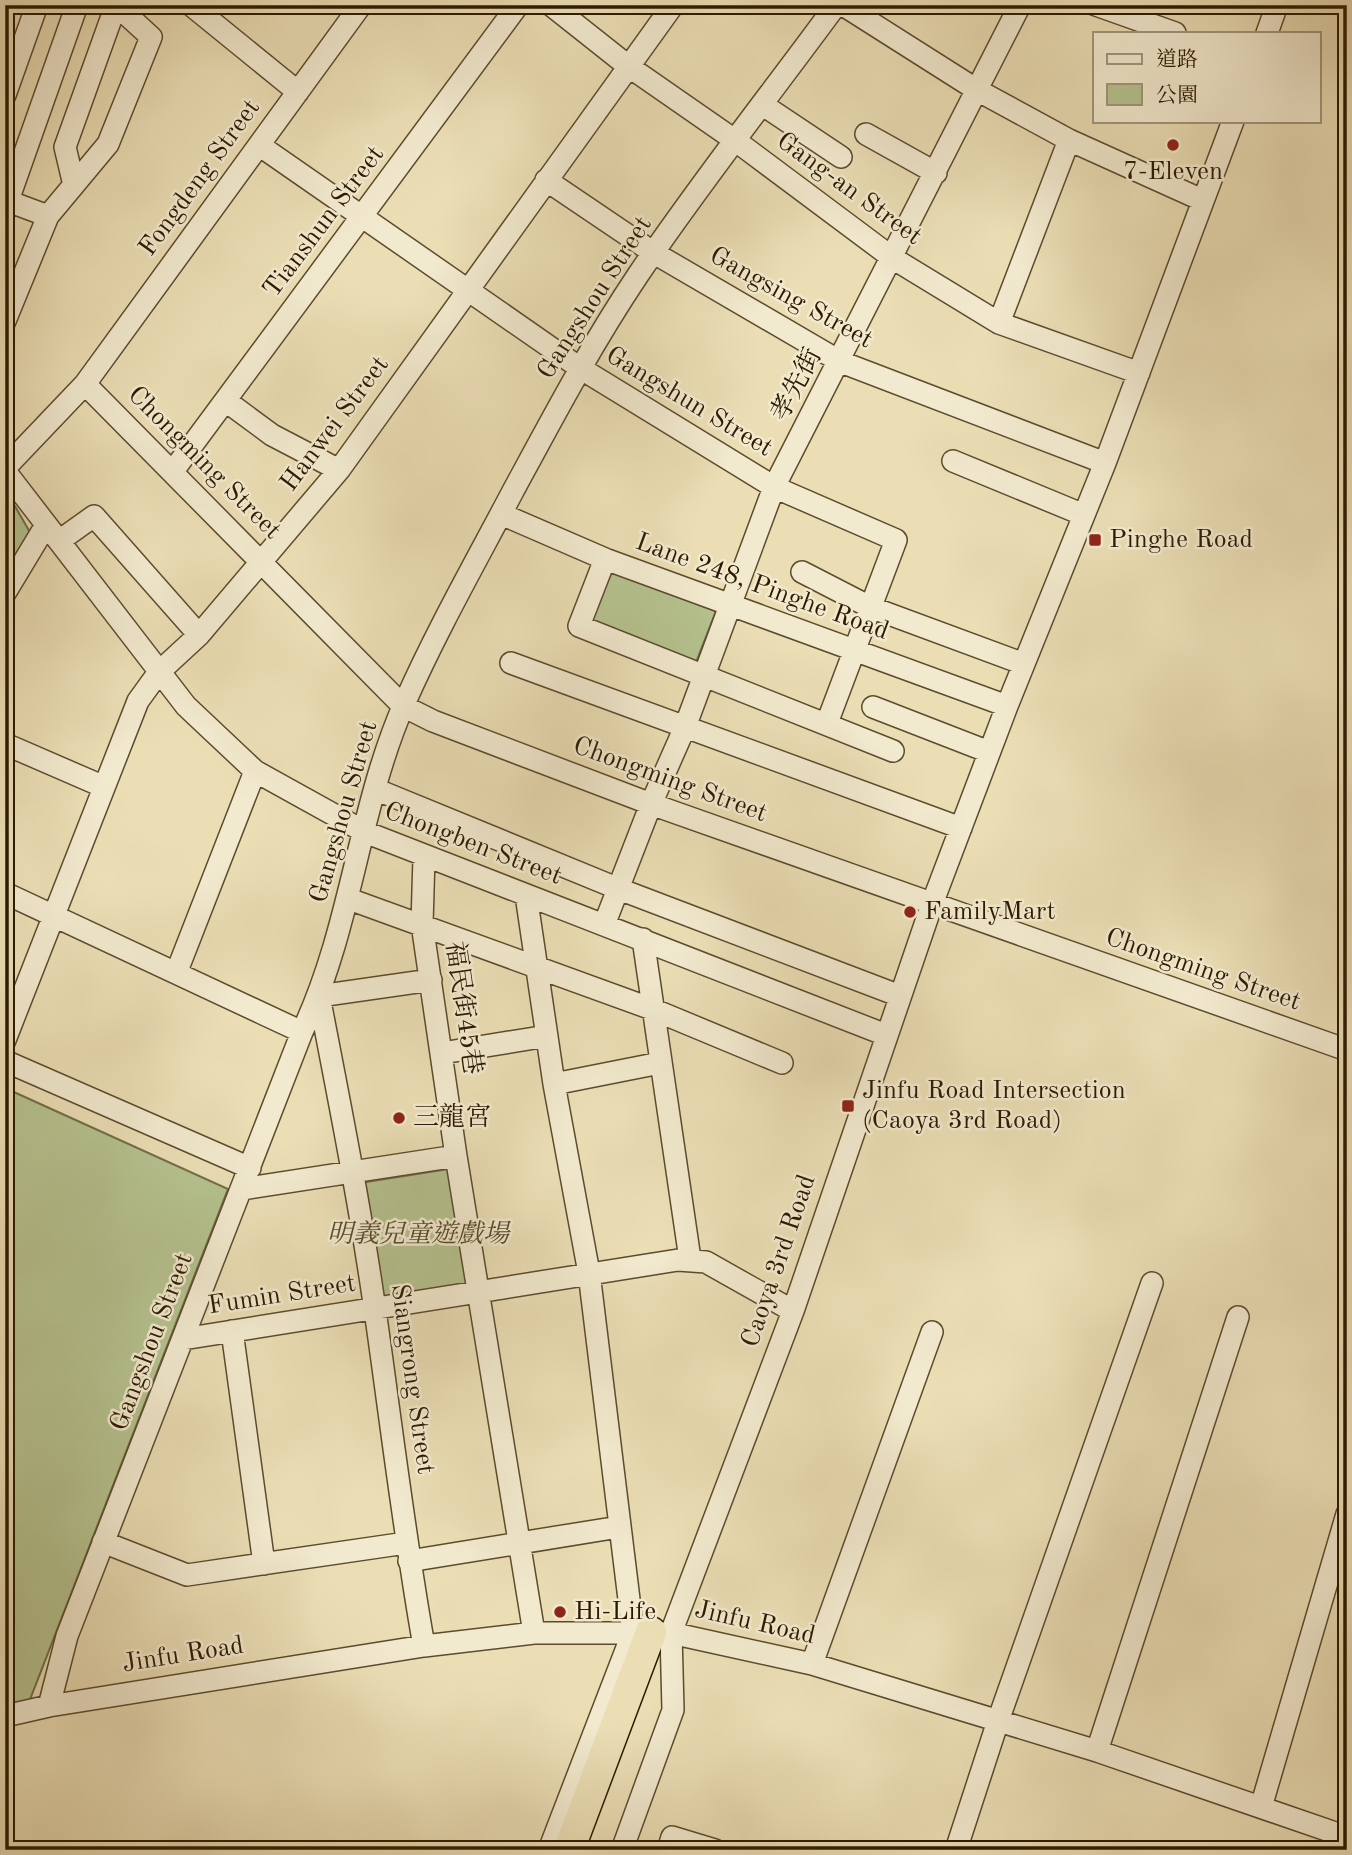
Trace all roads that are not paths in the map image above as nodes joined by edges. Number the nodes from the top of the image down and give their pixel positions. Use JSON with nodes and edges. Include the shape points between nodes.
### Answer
{"nodes":[{"id":1,"x":37,"y":5,"type":"edge"},
{"id":2,"x":77,"y":5,"type":"edge"},
{"id":3,"x":116,"y":5,"type":"edge"},
{"id":4,"x":191,"y":5,"type":"edge"},
{"id":5,"x":361,"y":5,"type":"edge"},
{"id":6,"x":518,"y":5,"type":"edge"},
{"id":7,"x":551,"y":5,"type":"edge"},
{"id":8,"x":673,"y":5,"type":"edge"},
{"id":9,"x":836,"y":5,"type":"edge"},
{"id":10,"x":843,"y":5,"type":"edge"},
{"id":11,"x":1020,"y":5,"type":"edge"},
{"id":12,"x":1096,"y":5,"type":"edge"},
{"id":13,"x":1278,"y":5,"type":"edge"},
{"id":14,"x":1121,"y":9,"type":"edge"},
{"id":15,"x":1173,"y":32,"type":"edge"},
{"id":16,"x":1267,"y":32,"type":"edge"},
{"id":17,"x":628,"y":66,"type":"junction"},
{"id":18,"x":976,"y":90,"type":"junction"},
{"id":19,"x":298,"y":92,"type":"junction"},
{"id":20,"x":5,"y":95,"type":"edge"},
{"id":21,"x":763,"y":105,"type":"junction"},
{"id":22,"x":1233,"y":122,"type":"edge"},
{"id":23,"x":866,"y":134,"type":"dead end"},
{"id":24,"x":1069,"y":140,"type":"junction"},
{"id":25,"x":736,"y":141,"type":"junction"},
{"id":26,"x":259,"y":145,"type":"junction"},
{"id":27,"x":841,"y":157,"type":"dead end"},
{"id":28,"x":936,"y":173,"type":"junction"},
{"id":29,"x":546,"y":180,"type":"junction"},
{"id":30,"x":74,"y":186,"type":"junction"},
{"id":31,"x":1202,"y":200,"type":"junction"},
{"id":32,"x":6,"y":203,"type":"edge"},
{"id":33,"x":48,"y":216,"type":"junction"},
{"id":34,"x":362,"y":219,"type":"junction"},
{"id":35,"x":654,"y":253,"type":"junction"},
{"id":36,"x":894,"y":259,"type":"junction"},
{"id":37,"x":466,"y":290,"type":"junction"},
{"id":38,"x":5,"y":321,"type":"edge"},
{"id":39,"x":999,"y":323,"type":"junction"},
{"id":40,"x":841,"y":362,"type":"junction"},
{"id":41,"x":580,"y":368,"type":"junction"},
{"id":42,"x":1139,"y":373,"type":"junction"},
{"id":43,"x":85,"y":384,"type":"junction"},
{"id":44,"x":226,"y":401,"type":"junction"},
{"id":45,"x":953,"y":461,"type":"dead end"},
{"id":46,"x":1105,"y":463,"type":"junction"},
{"id":47,"x":5,"y":469,"type":"edge"},
{"id":48,"x":339,"y":470,"type":"junction"},
{"id":49,"x":173,"y":471,"type":"junction"},
{"id":50,"x":774,"y":487,"type":"junction"},
{"id":51,"x":501,"y":514,"type":"junction"},
{"id":52,"x":1084,"y":515,"type":"junction"},
{"id":53,"x":52,"y":533,"type":"junction"},
{"id":54,"x":605,"y":559,"type":"junction"},
{"id":55,"x":264,"y":562,"type":"junction"},
{"id":56,"x":802,"y":572,"type":"dead end"},
{"id":57,"x":5,"y":593,"type":"edge"},
{"id":58,"x":730,"y":606,"type":"junction"},
{"id":59,"x":870,"y":607,"type":"junction"},
{"id":60,"x":199,"y":635,"type":"junction"},
{"id":61,"x":853,"y":649,"type":"junction"},
{"id":62,"x":511,"y":663,"type":"dead end"},
{"id":63,"x":1024,"y":664,"type":"junction"},
{"id":64,"x":159,"y":671,"type":"junction"},
{"id":65,"x":704,"y":676,"type":"junction"},
{"id":66,"x":403,"y":706,"type":"junction"},
{"id":67,"x":1007,"y":706,"type":"junction"},
{"id":68,"x":873,"y":708,"type":"dead end"},
{"id":69,"x":827,"y":723,"type":"junction"},
{"id":70,"x":685,"y":727,"type":"junction"},
{"id":71,"x":5,"y":744,"type":"edge"},
{"id":72,"x":893,"y":751,"type":"dead end"},
{"id":73,"x":989,"y":752,"type":"junction"},
{"id":74,"x":256,"y":771,"type":"junction"},
{"id":75,"x":102,"y":786,"type":"junction"},
{"id":76,"x":375,"y":789,"type":"junction"},
{"id":77,"x":651,"y":804,"type":"junction"},
{"id":78,"x":961,"y":828,"type":"junction"},
{"id":79,"x":365,"y":832,"type":"junction"},
{"id":80,"x":424,"y":857,"type":"junction"},
{"id":81,"x":619,"y":888,"type":"junction"},
{"id":82,"x":5,"y":893,"type":"edge"},
{"id":83,"x":526,"y":895,"type":"junction"},
{"id":84,"x":349,"y":899,"type":"junction"},
{"id":85,"x":932,"y":904,"type":"junction"},
{"id":86,"x":55,"y":917,"type":"junction"},
{"id":87,"x":422,"y":924,"type":"junction"},
{"id":88,"x":604,"y":925,"type":"junction"},
{"id":89,"x":643,"y":939,"type":"junction"},
{"id":90,"x":536,"y":967,"type":"junction"},
{"id":91,"x":177,"y":971,"type":"junction"},
{"id":92,"x":431,"y":980,"type":"junction"},
{"id":93,"x":319,"y":996,"type":"junction"},
{"id":94,"x":900,"y":996,"type":"junction"},
{"id":95,"x":652,"y":1009,"type":"junction"},
{"id":96,"x":302,"y":1032,"type":"junction"},
{"id":97,"x":886,"y":1035,"type":"junction"},
{"id":98,"x":547,"y":1036,"type":"junction"},
{"id":99,"x":5,"y":1040,"type":"edge"},
{"id":100,"x":1347,"y":1050,"type":"edge"},
{"id":101,"x":442,"y":1054,"type":"junction"},
{"id":102,"x":5,"y":1061,"type":"edge"},
{"id":103,"x":660,"y":1063,"type":"junction"},
{"id":104,"x":782,"y":1063,"type":"dead end"},
{"id":105,"x":554,"y":1084,"type":"junction"},
{"id":106,"x":456,"y":1156,"type":"junction"},
{"id":107,"x":250,"y":1168,"type":"junction"},
{"id":108,"x":353,"y":1171,"type":"junction"},
{"id":109,"x":242,"y":1189,"type":"junction"},
{"id":110,"x":690,"y":1259,"type":"junction"},
{"id":111,"x":589,"y":1273,"type":"junction"},
{"id":112,"x":1152,"y":1283,"type":"dead end"},
{"id":113,"x":480,"y":1292,"type":"junction"},
{"id":114,"x":375,"y":1309,"type":"junction"},
{"id":115,"x":793,"y":1311,"type":"junction"},
{"id":116,"x":1238,"y":1317,"type":"dead end"},
{"id":117,"x":232,"y":1331,"type":"junction"},
{"id":118,"x":932,"y":1332,"type":"dead end"},
{"id":119,"x":183,"y":1339,"type":"junction"},
{"id":120,"x":1347,"y":1514,"type":"edge"},
{"id":121,"x":619,"y":1527,"type":"junction"},
{"id":122,"x":103,"y":1542,"type":"junction"},
{"id":123,"x":520,"y":1545,"type":"junction"},
{"id":124,"x":407,"y":1552,"type":"junction"},
{"id":125,"x":264,"y":1564,"type":"junction"},
{"id":126,"x":652,"y":1632,"type":"junction"},
{"id":127,"x":534,"y":1633,"type":"junction"},
{"id":128,"x":424,"y":1646,"type":"junction"},
{"id":129,"x":812,"y":1664,"type":"junction"},
{"id":130,"x":49,"y":1706,"type":"junction"},
{"id":131,"x":5,"y":1716,"type":"edge"},
{"id":132,"x":998,"y":1721,"type":"junction"},
{"id":133,"x":1097,"y":1751,"type":"junction"},
{"id":134,"x":1261,"y":1807,"type":"junction"},
{"id":135,"x":1347,"y":1837,"type":"edge"},
{"id":136,"x":550,"y":1850,"type":"edge"},
{"id":137,"x":569,"y":1850,"type":"edge"},
{"id":138,"x":591,"y":1850,"type":"edge"},
{"id":139,"x":622,"y":1850,"type":"edge"},
{"id":140,"x":668,"y":1850,"type":"edge"},
{"id":141,"x":715,"y":1850,"type":"edge"},
{"id":142,"x":956,"y":1850,"type":"edge"}],
"edges":[{"from":1,"to":20,"type":"street"},
{"from":2,"to":32,"type":"street"},
{"from":3,"to":30,"type":"street","via":[[65,147]]},
{"from":3,"to":30,"type":"street","via":[[151,37],[108,144]]},
{"from":4,"to":19,"type":"street"},
{"from":5,"to":19,"type":"street","name":"Fongdeng Street"},
{"from":6,"to":34,"type":"street","name":"Tianshun Street"},
{"from":7,"to":17,"type":"street","name":"Gang-an Street"},
{"from":8,"to":17,"type":"street","name":"Hanwei Street"},
{"from":9,"to":21,"type":"street","name":"Gangshou Street"},
{"from":10,"to":18,"type":"street"},
{"from":11,"to":18,"type":"street","name":"孝先街"},
{"from":12,"to":14,"type":"street"},
{"from":13,"to":16,"type":"street"},
{"from":14,"to":15,"type":"street"},
{"from":17,"to":25,"type":"street","name":"Gang-an Street"},
{"from":17,"to":29,"type":"street","name":"Hanwei Street"},
{"from":18,"to":24,"type":"street"},
{"from":18,"to":28,"type":"street","name":"孝先街"},
{"from":19,"to":26,"type":"street","name":"Fongdeng Street"},
{"from":21,"to":25,"type":"street","name":"Gangshou Street"},
{"from":21,"to":27,"type":"street"},
{"from":22,"to":31,"type":"street"},
{"from":23,"to":28,"type":"street"},
{"from":24,"to":31,"type":"street"},
{"from":24,"to":39,"type":"street"},
{"from":25,"to":35,"type":"street","name":"Gangshou Street"},
{"from":25,"to":36,"type":"street","name":"Gang-an Street"},
{"from":26,"to":34,"type":"street","name":"Gangshun Street"},
{"from":26,"to":43,"type":"street","name":"Fongdeng Street"},
{"from":28,"to":36,"type":"street","name":"孝先街"},
{"from":29,"to":35,"type":"street","name":"Gangsing Street"},
{"from":29,"to":37,"type":"street","name":"Hanwei Street"},
{"from":30,"to":33,"type":"street"},
{"from":31,"to":42,"type":"street"},
{"from":32,"to":33,"type":"street"},
{"from":33,"to":38,"type":"street"},
{"from":34,"to":37,"type":"street","name":"Gangshun Street"},
{"from":34,"to":44,"type":"street","name":"Tianshun Street"},
{"from":35,"to":40,"type":"street","name":"Gangsing Street"},
{"from":35,"to":41,"type":"street","name":"Gangshou Street"},
{"from":36,"to":39,"type":"street","name":"Gang-an Street"},
{"from":36,"to":40,"type":"street","name":"孝先街"},
{"from":37,"to":41,"type":"street","name":"Gangshun Street"},
{"from":37,"to":48,"type":"street","name":"Hanwei Street"},
{"from":39,"to":42,"type":"street","name":"Gang-an Street"},
{"from":40,"to":46,"type":"street","name":"Gangsing Street"},
{"from":40,"to":50,"type":"street","name":"孝先街"},
{"from":41,"to":50,"type":"street","name":"Gangshun Street"},
{"from":41,"to":51,"type":"street","name":"Gangshou Street"},
{"from":42,"to":46,"type":"street"},
{"from":43,"to":47,"type":"street","name":"Fongdeng Street"},
{"from":43,"to":49,"type":"street","name":"Chongming Street"},
{"from":44,"to":48,"type":"street","via":[[272,435]]},
{"from":44,"to":49,"type":"street","name":"Tianshun Street"},
{"from":45,"to":52,"type":"street"},
{"from":46,"to":52,"type":"street"},
{"from":47,"to":53,"type":"street","name":"Chongben Street"},
{"from":48,"to":55,"type":"street","name":"Hanwei Street"},
{"from":49,"to":55,"type":"street","name":"Chongming Street"},
{"from":50,"to":58,"type":"street","name":"孝先街"},
{"from":50,"to":59,"type":"street","name":"Gangshun Street","via":[[896,540]]},
{"from":51,"to":54,"type":"street","name":"Lane 248, Pinghe Road"},
{"from":51,"to":66,"type":"street","name":"Gangshou Street","via":[[449,606]]},
{"from":52,"to":63,"type":"street"},
{"from":53,"to":57,"type":"street"},
{"from":53,"to":60,"type":"street","via":[[94,516]]},
{"from":53,"to":64,"type":"street","name":"Chongben Street"},
{"from":54,"to":58,"type":"street","name":"Lane 248, Pinghe Road"},
{"from":54,"to":65,"type":"street","via":[[579,626]]},
{"from":55,"to":60,"type":"street","name":"Hanwei Street"},
{"from":55,"to":66,"type":"street","name":"Chongming Street"},
{"from":56,"to":59,"type":"street"},
{"from":58,"to":61,"type":"street","name":"Lane 248, Pinghe Road"},
{"from":58,"to":65,"type":"street","name":"孝先街"},
{"from":59,"to":61,"type":"street"},
{"from":59,"to":63,"type":"street"},
{"from":60,"to":64,"type":"street","name":"Hanwei Street"},
{"from":61,"to":67,"type":"street","name":"Lane 248, Pinghe Road"},
{"from":61,"to":69,"type":"street"},
{"from":62,"to":70,"type":"street"},
{"from":63,"to":67,"type":"street"},
{"from":64,"to":74,"type":"street","name":"Chongben Street","via":[[186,706]]},
{"from":64,"to":75,"type":"street","name":"Hanwei Street","via":[[138,701]]},
{"from":65,"to":69,"type":"street"},
{"from":65,"to":70,"type":"street","name":"孝先街"},
{"from":66,"to":76,"type":"street","name":"Gangshou Street"},
{"from":66,"to":77,"type":"street","name":"Chongming Street"},
{"from":67,"to":73,"type":"street"},
{"from":68,"to":73,"type":"street"},
{"from":69,"to":72,"type":"street"},
{"from":70,"to":77,"type":"street","name":"孝先街"},
{"from":70,"to":78,"type":"street"},
{"from":71,"to":75,"type":"street"},
{"from":73,"to":78,"type":"street"},
{"from":74,"to":79,"type":"street","name":"Chongben Street"},
{"from":74,"to":91,"type":"street"},
{"from":75,"to":86,"type":"street","name":"Hanwei Street"},
{"from":76,"to":79,"type":"street","name":"Gangshou Street"},
{"from":76,"to":81,"type":"street"},
{"from":77,"to":81,"type":"street","name":"孝先街"},
{"from":77,"to":85,"type":"street","name":"Chongming Street"},
{"from":78,"to":85,"type":"street"},
{"from":79,"to":80,"type":"street","name":"Chongben Street"},
{"from":79,"to":84,"type":"street","name":"Gangshou Street"},
{"from":80,"to":83,"type":"street","name":"Chongben Street"},
{"from":80,"to":87,"type":"street","name":"福民街45巷"},
{"from":81,"to":88,"type":"street","name":"孝先街"},
{"from":81,"to":94,"type":"street"},
{"from":82,"to":86,"type":"street"},
{"from":83,"to":88,"type":"street","name":"Chongben Street"},
{"from":83,"to":90,"type":"street"},
{"from":84,"to":87,"type":"street"},
{"from":84,"to":93,"type":"street","name":"Gangshou Street"},
{"from":85,"to":94,"type":"street","name":"Caoya 3rd Road"},
{"from":85,"to":100,"type":"street","name":"Chongming Street"},
{"from":86,"to":91,"type":"street"},
{"from":86,"to":99,"type":"street","name":"Hanwei Street"},
{"from":87,"to":90,"type":"street"},
{"from":87,"to":92,"type":"street","name":"福民街45巷"},
{"from":88,"to":89,"type":"street","name":"Chongben Street"},
{"from":89,"to":95,"type":"street"},
{"from":89,"to":97,"type":"street","name":"Chongben Street"},
{"from":90,"to":95,"type":"street"},
{"from":90,"to":98,"type":"street"},
{"from":91,"to":96,"type":"street"},
{"from":92,"to":93,"type":"street"},
{"from":92,"to":101,"type":"street","name":"福民街45巷"},
{"from":93,"to":96,"type":"street","name":"Gangshou Street"},
{"from":93,"to":108,"type":"street","name":"Siangrong Street"},
{"from":94,"to":97,"type":"street","name":"Caoya 3rd Road"},
{"from":95,"to":103,"type":"street"},
{"from":95,"to":104,"type":"street"},
{"from":96,"to":107,"type":"street","name":"Gangshou Street"},
{"from":97,"to":115,"type":"street","name":"Caoya 3rd Road"},
{"from":98,"to":101,"type":"street"},
{"from":98,"to":105,"type":"street"},
{"from":101,"to":106,"type":"street","name":"福民街45巷"},
{"from":102,"to":107,"type":"street"},
{"from":103,"to":105,"type":"street"},
{"from":103,"to":110,"type":"street"},
{"from":105,"to":111,"type":"street"},
{"from":106,"to":108,"type":"street"},
{"from":106,"to":113,"type":"street","name":"福民街45巷"},
{"from":107,"to":109,"type":"street","name":"Gangshou Street"},
{"from":108,"to":109,"type":"street"},
{"from":108,"to":114,"type":"street","name":"Siangrong Street"},
{"from":109,"to":119,"type":"street","name":"Gangshou Street"},
{"from":110,"to":111,"type":"street","name":"Fumin Street"},
{"from":110,"to":115,"type":"street","name":"Fumin Street","via":[[706,1262]]},
{"from":111,"to":113,"type":"street","name":"Fumin Street"},
{"from":111,"to":121,"type":"street"},
{"from":112,"to":132,"type":"street"},
{"from":113,"to":114,"type":"street","name":"Fumin Street"},
{"from":113,"to":123,"type":"street","name":"福民街45巷"},
{"from":114,"to":117,"type":"street","name":"Fumin Street"},
{"from":114,"to":124,"type":"street","name":"Siangrong Street"},
{"from":115,"to":126,"type":"street","name":"Caoya 3rd Road"},
{"from":116,"to":133,"type":"street"},
{"from":117,"to":119,"type":"street","name":"Fumin Street"},
{"from":117,"to":125,"type":"street"},
{"from":118,"to":129,"type":"street"},
{"from":119,"to":122,"type":"street","name":"Gangshou Street"},
{"from":120,"to":134,"type":"street"},
{"from":121,"to":123,"type":"street"},
{"from":121,"to":126,"type":"street"},
{"from":122,"to":125,"type":"street","via":[[187,1575]]},
{"from":122,"to":130,"type":"street","name":"Gangshou Street","via":[[67,1636]]},
{"from":123,"to":124,"type":"street"},
{"from":123,"to":127,"type":"street","name":"福民街45巷"},
{"from":124,"to":125,"type":"street"},
{"from":124,"to":128,"type":"street","name":"Siangrong Street"},
{"from":126,"to":127,"type":"street","name":"Jinfu Road"},
{"from":126,"to":129,"type":"street","name":"Jinfu Road"},
{"from":126,"to":136,"type":"street","name":"Caoya 3rd Road"},
{"from":126,"to":137,"type":"highway"},
{"from":126,"to":138,"type":"highway"},
{"from":126,"to":139,"type":"street","via":[[673,1710]]},
{"from":127,"to":128,"type":"street","name":"Jinfu Road"},
{"from":128,"to":130,"type":"street","name":"Jinfu Road"},
{"from":129,"to":132,"type":"street","name":"Jinfu Road"},
{"from":130,"to":131,"type":"street","name":"Jinfu Road"},
{"from":132,"to":133,"type":"street","name":"Jinfu Road"},
{"from":132,"to":142,"type":"street"},
{"from":133,"to":134,"type":"street","name":"Jinfu Road"},
{"from":134,"to":135,"type":"street","name":"Jinfu Road"},
{"from":140,"to":141,"type":"street","via":[[672,1838]]}]}
